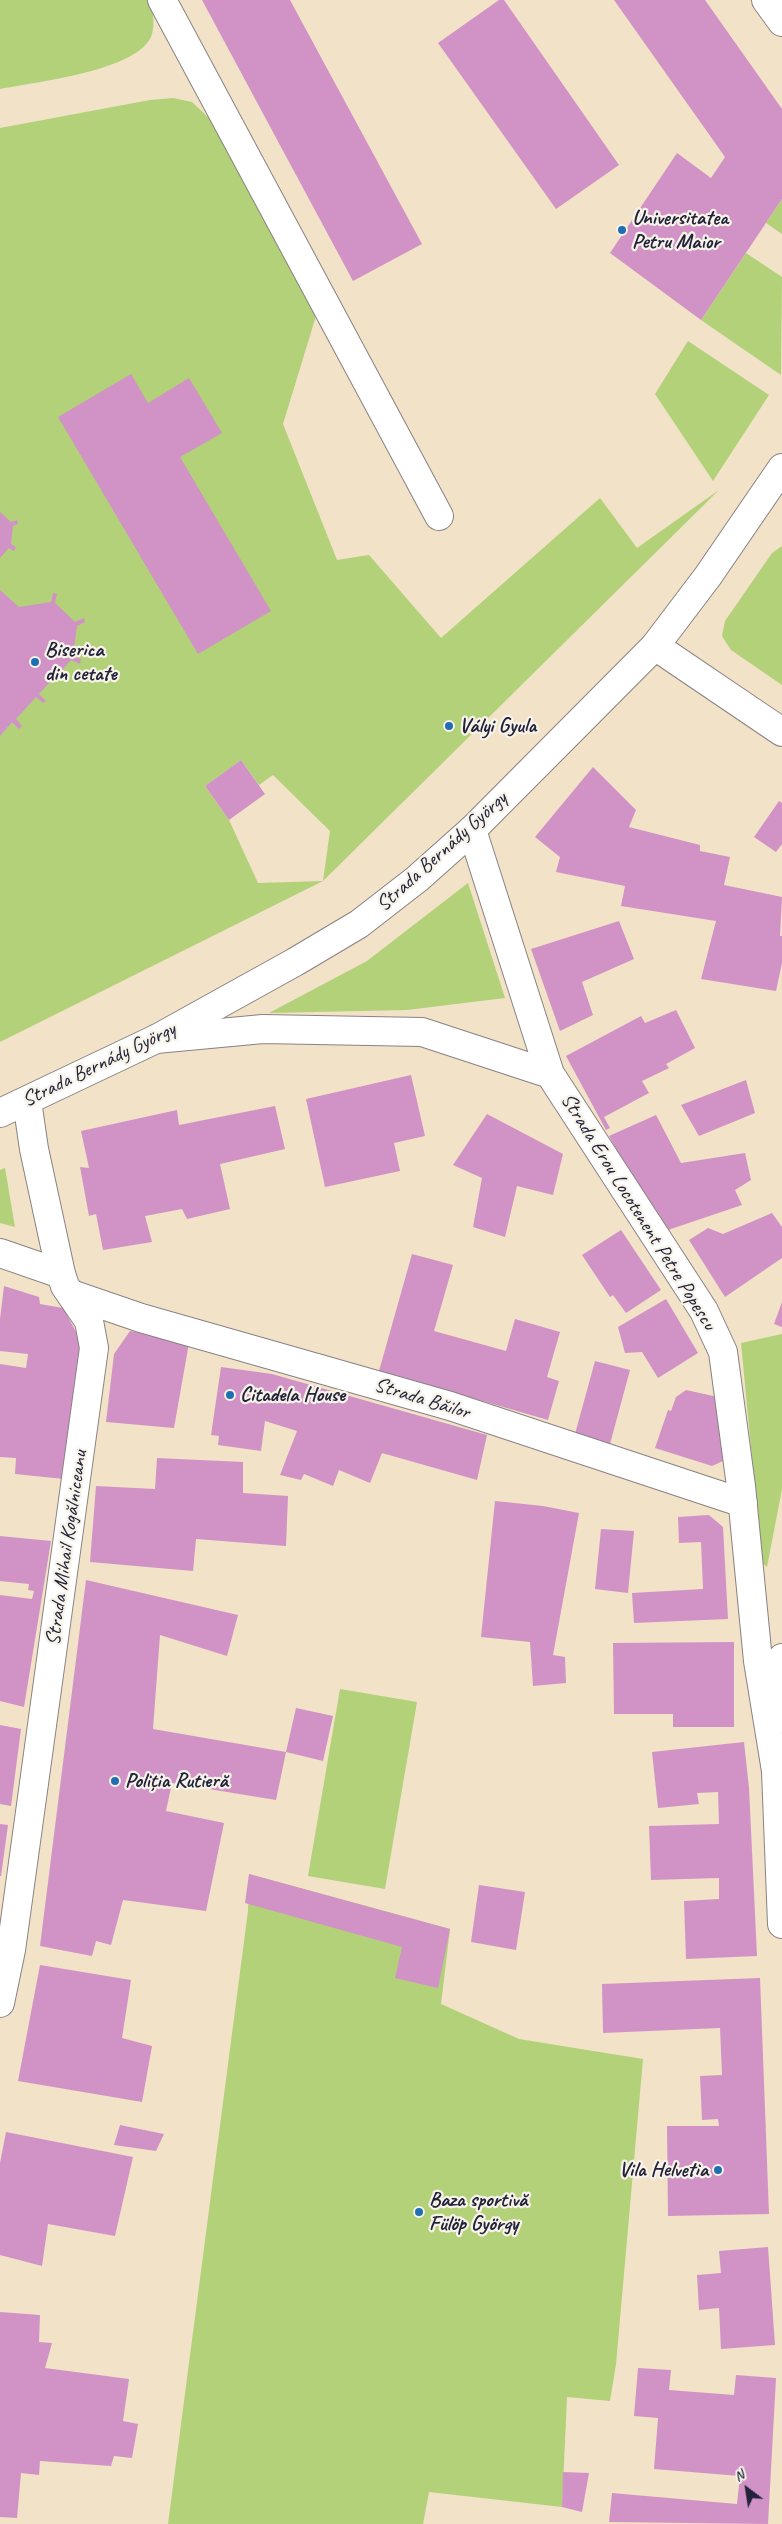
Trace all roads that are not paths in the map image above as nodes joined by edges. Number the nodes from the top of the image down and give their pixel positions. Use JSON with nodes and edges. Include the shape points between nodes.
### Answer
{"nodes":[{"id":1,"x":162,"y":0,"type":"edge"},
{"id":2,"x":766,"y":0,"type":"edge"},
{"id":3,"x":782,"y":22,"type":"edge"},
{"id":4,"x":782,"y":468,"type":"edge"},
{"id":5,"x":439,"y":516,"type":"dead end"},
{"id":6,"x":655,"y":646,"type":"junction"},
{"id":7,"x":782,"y":732,"type":"edge"},
{"id":8,"x":472,"y":830,"type":"junction"},
{"id":9,"x":156,"y":1039,"type":"junction"},
{"id":10,"x":550,"y":1074,"type":"junction"},
{"id":11,"x":27,"y":1101,"type":"junction"},
{"id":12,"x":0,"y":1113,"type":"edge"},
{"id":13,"x":0,"y":1252,"type":"edge"},
{"id":14,"x":66,"y":1284,"type":"junction"},
{"id":15,"x":743,"y":1503,"type":"junction"},
{"id":16,"x":782,"y":1658,"type":"edge"},
{"id":17,"x":776,"y":1771,"type":"junction"},
{"id":18,"x":782,"y":1924,"type":"edge"},
{"id":19,"x":0,"y":2003,"type":"edge"}],
"edges":[{"from":1,"to":5,"type":"street"},
{"from":2,"to":3,"type":"street"},
{"from":4,"to":6,"type":"street","name":"Strada Bernády György"},
{"from":6,"to":7,"type":"street"},
{"from":6,"to":8,"type":"street","name":"Strada Bernády György"},
{"from":8,"to":9,"type":"street","name":"Strada Bernády György","via":[[359,924]]},
{"from":8,"to":10,"type":"street","name":"Strada Erou Locotenent Petre Popescu"},
{"from":9,"to":10,"type":"street","name":"Strada Erou Locotenent Petre Popescu","via":[[263,1029],[422,1032]]},
{"from":9,"to":11,"type":"street","name":"Strada Bernády György"},
{"from":10,"to":15,"type":"street","name":"Strada Erou Locotenent Petre Popescu","via":[[704,1310],[720,1344]]},
{"from":11,"to":12,"type":"street","name":"Strada Bernády György"},
{"from":11,"to":14,"type":"street","name":"Strada Mihail Kogălniceanu","via":[[34,1149]]},
{"from":13,"to":14,"type":"street","name":"Strada Băilor"},
{"from":14,"to":15,"type":"street","name":"Strada Băilor","via":[[141,1318],[450,1406]]},
{"from":14,"to":19,"type":"street","name":"Strada Mihail Kogălniceanu","via":[[89,1321],[94,1348],[11,1950]]},
{"from":15,"to":17,"type":"street","name":"Strada Erou Locotenent Petre Popescu","via":[[758,1661]]},
{"from":16,"to":17,"type":"street"},
{"from":17,"to":18,"type":"street"}]}
